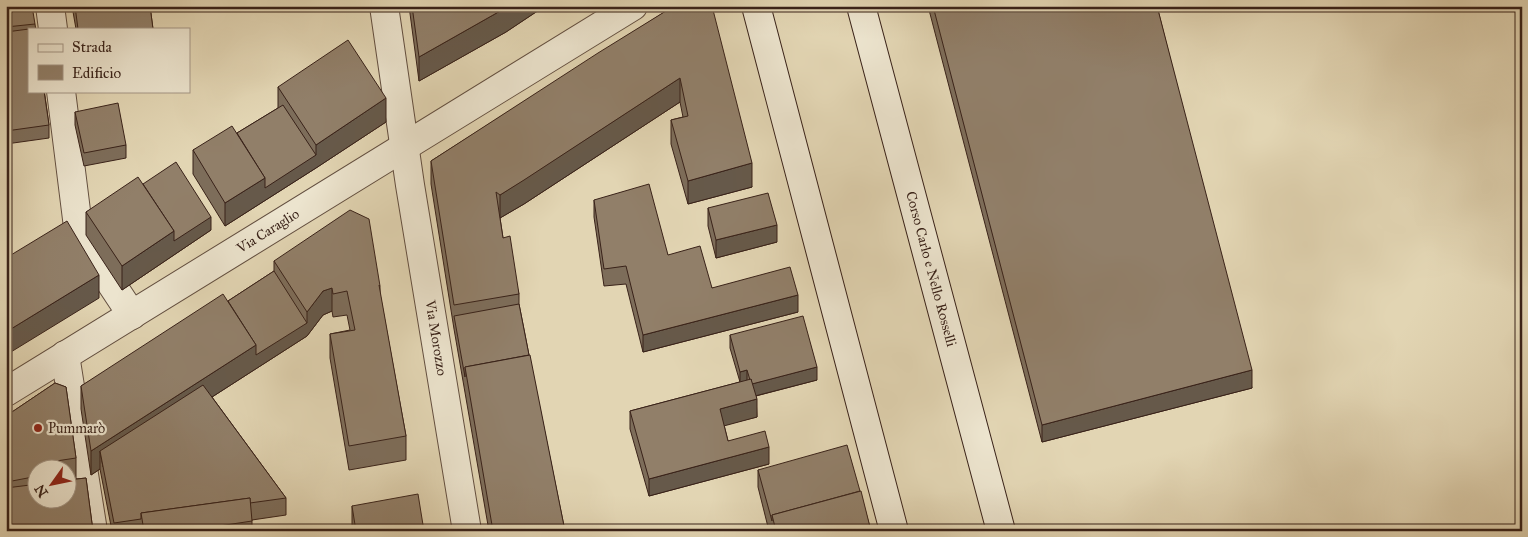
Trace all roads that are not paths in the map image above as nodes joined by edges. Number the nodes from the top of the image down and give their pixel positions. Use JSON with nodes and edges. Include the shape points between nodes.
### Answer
{"nodes":[{"id":1,"x":50,"y":6,"type":"edge"},
{"id":2,"x":384,"y":6,"type":"edge"},
{"id":3,"x":633,"y":6,"type":"edge"},
{"id":4,"x":756,"y":6,"type":"edge"},
{"id":5,"x":861,"y":6,"type":"edge"},
{"id":6,"x":53,"y":28,"type":"edge"},
{"id":7,"x":61,"y":92,"type":"edge"},
{"id":8,"x":404,"y":146,"type":"junction"},
{"id":9,"x":132,"y":315,"type":"junction"},
{"id":10,"x":65,"y":355,"type":"junction"},
{"id":11,"x":6,"y":392,"type":"edge"},
{"id":12,"x":93,"y":531,"type":"edge"},
{"id":13,"x":467,"y":531,"type":"edge"},
{"id":14,"x":894,"y":531,"type":"edge"},
{"id":15,"x":1001,"y":531,"type":"edge"}],
"edges":[{"from":1,"to":6,"type":"street"},
{"from":2,"to":8,"type":"street"},
{"from":3,"to":8,"type":"street","name":"Via Caraglio"},
{"from":4,"to":14,"type":"street"},
{"from":5,"to":15,"type":"street","name":"Corso Carlo e Nello Rosselli"},
{"from":7,"to":9,"type":"street","via":[[79,235]]},
{"from":8,"to":9,"type":"street","name":"Via Caraglio"},
{"from":8,"to":13,"type":"street","name":"Via Morozzo"},
{"from":9,"to":10,"type":"street","name":"Via Caraglio"},
{"from":10,"to":11,"type":"street","name":"Via Caraglio"},
{"from":10,"to":12,"type":"street"}]}
